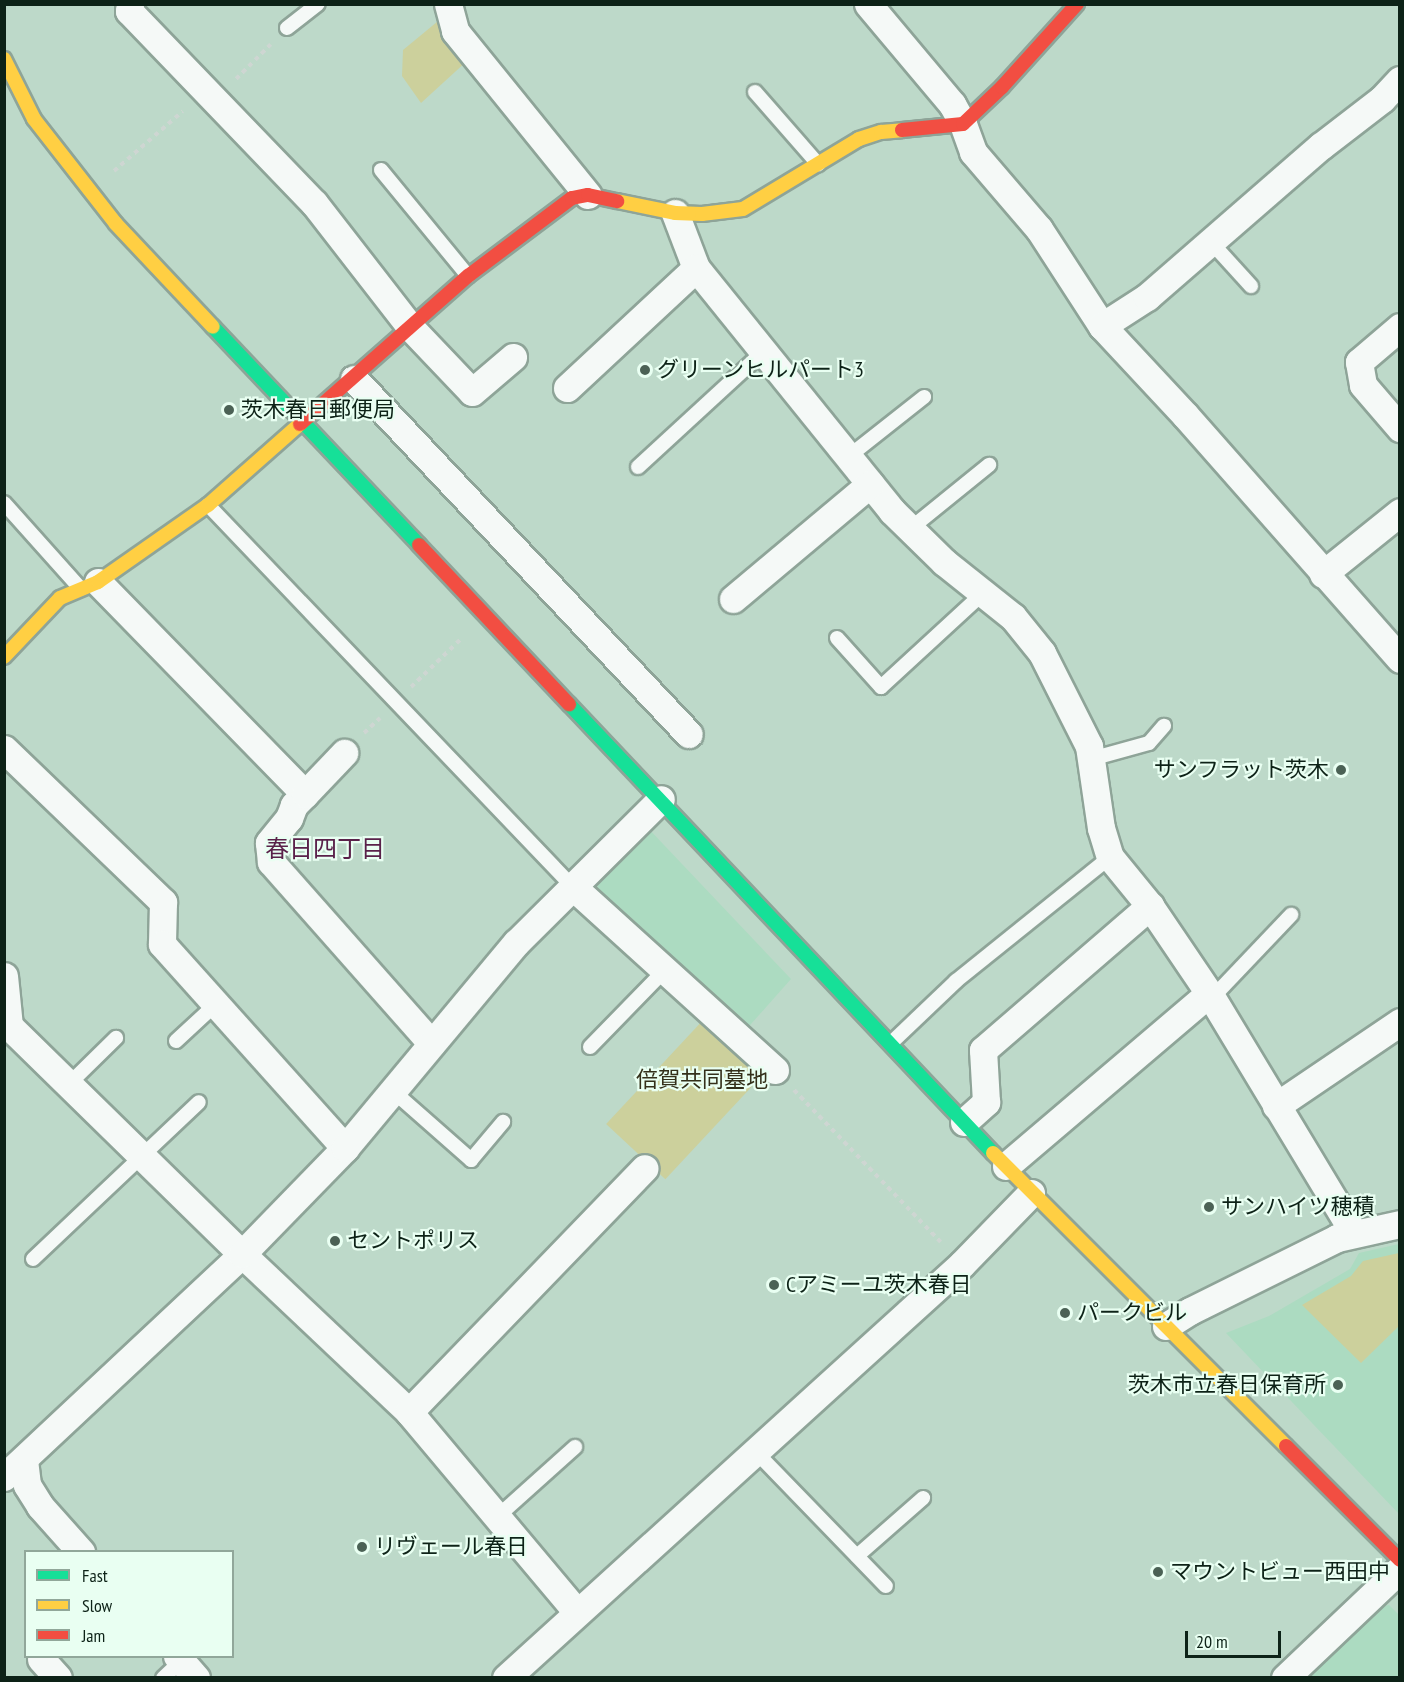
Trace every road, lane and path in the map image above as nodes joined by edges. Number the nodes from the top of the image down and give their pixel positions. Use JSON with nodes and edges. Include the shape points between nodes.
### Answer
{"nodes":[{"id":1,"x":130,"y":4,"type":"edge"},
{"id":2,"x":318,"y":4,"type":"edge"},
{"id":3,"x":448,"y":4,"type":"edge"},
{"id":4,"x":868,"y":4,"type":"edge"},
{"id":5,"x":1077,"y":4,"type":"edge"},
{"id":6,"x":288,"y":28,"type":"joint"},
{"id":7,"x":4,"y":59,"type":"edge"},
{"id":8,"x":1400,"y":80,"type":"edge"},
{"id":9,"x":755,"y":92,"type":"dead end"},
{"id":10,"x":210,"y":96,"type":"junction"},
{"id":11,"x":963,"y":124,"type":"junction"},
{"id":12,"x":818,"y":164,"type":"junction"},
{"id":13,"x":381,"y":170,"type":"dead end"},
{"id":14,"x":90,"y":191,"type":"junction"},
{"id":15,"x":588,"y":195,"type":"junction"},
{"id":16,"x":675,"y":213,"type":"junction"},
{"id":17,"x":1210,"y":241,"type":"junction"},
{"id":18,"x":696,"y":268,"type":"junction"},
{"id":19,"x":468,"y":276,"type":"junction"},
{"id":20,"x":1251,"y":286,"type":"dead end"},
{"id":21,"x":1101,"y":326,"type":"junction"},
{"id":22,"x":1400,"y":327,"type":"edge"},
{"id":23,"x":411,"y":328,"type":"junction"},
{"id":24,"x":764,"y":351,"type":"junction"},
{"id":25,"x":513,"y":357,"type":"dead end"},
{"id":26,"x":354,"y":379,"type":"junction"},
{"id":27,"x":567,"y":388,"type":"dead end"},
{"id":28,"x":924,"y":397,"type":"dead end"},
{"id":29,"x":302,"y":422,"type":"junction"},
{"id":30,"x":1400,"y":428,"type":"edge"},
{"id":31,"x":848,"y":458,"type":"junction"},
{"id":32,"x":989,"y":465,"type":"dead end"},
{"id":33,"x":638,"y":467,"type":"dead end"},
{"id":34,"x":870,"y":484,"type":"junction"},
{"id":35,"x":4,"y":503,"type":"edge"},
{"id":36,"x":208,"y":505,"type":"junction"},
{"id":37,"x":1400,"y":512,"type":"edge"},
{"id":38,"x":910,"y":529,"type":"junction"},
{"id":39,"x":1323,"y":574,"type":"junction"},
{"id":40,"x":90,"y":586,"type":"junction"},
{"id":41,"x":982,"y":594,"type":"junction"},
{"id":42,"x":733,"y":598,"type":"dead end"},
{"id":43,"x":486,"y":614,"type":"junction"},
{"id":44,"x":837,"y":638,"type":"dead end"},
{"id":45,"x":4,"y":657,"type":"edge"},
{"id":46,"x":1400,"y":659,"type":"edge"},
{"id":47,"x":396,"y":703,"type":"junction"},
{"id":48,"x":1164,"y":726,"type":"dead end"},
{"id":49,"x":689,"y":734,"type":"dead end"},
{"id":50,"x":4,"y":749,"type":"edge"},
{"id":51,"x":344,"y":753,"type":"joint"},
{"id":52,"x":1091,"y":759,"type":"junction"},
{"id":53,"x":305,"y":794,"type":"junction"},
{"id":54,"x":661,"y":799,"type":"junction"},
{"id":55,"x":1110,"y":856,"type":"junction"},
{"id":56,"x":572,"y":886,"type":"junction"},
{"id":57,"x":1150,"y":906,"type":"junction"},
{"id":58,"x":1291,"y":915,"type":"dead end"},
{"id":59,"x":665,"y":970,"type":"junction"},
{"id":60,"x":4,"y":976,"type":"edge"},
{"id":61,"x":1211,"y":996,"type":"junction"},
{"id":62,"x":216,"y":1004,"type":"junction"},
{"id":63,"x":1400,"y":1022,"type":"edge"},
{"id":64,"x":116,"y":1038,"type":"dead end"},
{"id":65,"x":176,"y":1041,"type":"dead end"},
{"id":66,"x":891,"y":1042,"type":"junction"},
{"id":67,"x":431,"y":1043,"type":"junction"},
{"id":68,"x":590,"y":1047,"type":"dead end"},
{"id":69,"x":775,"y":1070,"type":"joint"},
{"id":70,"x":69,"y":1084,"type":"junction"},
{"id":71,"x":394,"y":1092,"type":"junction"},
{"id":72,"x":199,"y":1102,"type":"dead end"},
{"id":73,"x":1276,"y":1106,"type":"junction"},
{"id":74,"x":503,"y":1122,"type":"dead end"},
{"id":75,"x":964,"y":1122,"type":"junction"},
{"id":76,"x":345,"y":1148,"type":"junction"},
{"id":77,"x":143,"y":1157,"type":"junction"},
{"id":78,"x":1006,"y":1166,"type":"junction"},
{"id":79,"x":645,"y":1168,"type":"dead end"},
{"id":80,"x":1031,"y":1193,"type":"junction"},
{"id":81,"x":1400,"y":1224,"type":"edge"},
{"id":82,"x":1353,"y":1232,"type":"junction"},
{"id":83,"x":242,"y":1254,"type":"junction"},
{"id":84,"x":33,"y":1259,"type":"dead end"},
{"id":85,"x":962,"y":1264,"type":"junction"},
{"id":86,"x":1166,"y":1326,"type":"junction"},
{"id":87,"x":409,"y":1413,"type":"junction"},
{"id":88,"x":575,"y":1447,"type":"dead end"},
{"id":89,"x":755,"y":1451,"type":"junction"},
{"id":90,"x":14,"y":1468,"type":"edge"},
{"id":91,"x":922,"y":1498,"type":"dead end"},
{"id":92,"x":497,"y":1517,"type":"junction"},
{"id":93,"x":80,"y":1550,"type":"edge"},
{"id":94,"x":857,"y":1556,"type":"junction"},
{"id":95,"x":1400,"y":1560,"type":"edge"},
{"id":96,"x":1400,"y":1569,"type":"edge"},
{"id":97,"x":886,"y":1586,"type":"dead end"},
{"id":98,"x":578,"y":1612,"type":"junction"},
{"id":99,"x":506,"y":1677,"type":"edge"},
{"id":100,"x":1285,"y":1677,"type":"edge"}],
"edges":[{"from":1,"to":10,"type":"street","via":[[129,11]]},
{"from":2,"to":6,"type":"lane"},
{"from":3,"to":15,"type":"street","via":[[455,31]]},
{"from":4,"to":11,"type":"street","via":[[952,104]]},
{"from":5,"to":11,"type":"street"},
{"from":6,"to":10,"type":"path"},
{"from":7,"to":14,"type":"street","via":[[33,119]]},
{"from":8,"to":17,"type":"street"},
{"from":9,"to":12,"type":"lane"},
{"from":10,"to":14,"type":"path"},
{"from":10,"to":23,"type":"street","via":[[314,203]]},
{"from":11,"to":12,"type":"street","via":[[881,132],[859,139]]},
{"from":11,"to":21,"type":"street","via":[[973,152],[1039,229]]},
{"from":12,"to":16,"type":"street","via":[[743,209]]},
{"from":13,"to":19,"type":"lane"},
{"from":14,"to":29,"type":"street","via":[[116,224]]},
{"from":15,"to":16,"type":"street"},
{"from":15,"to":19,"type":"street","via":[[572,198]]},
{"from":16,"to":18,"type":"street"},
{"from":17,"to":20,"type":"lane"},
{"from":17,"to":21,"type":"street","via":[[1147,297]]},
{"from":18,"to":24,"type":"street"},
{"from":18,"to":27,"type":"street"},
{"from":19,"to":23,"type":"street"},
{"from":21,"to":39,"type":"street","via":[[1185,415]]},
{"from":22,"to":30,"type":"street","via":[[1359,362],[1362,385]]},
{"from":23,"to":25,"type":"street","via":[[472,392]]},
{"from":23,"to":26,"type":"street"},
{"from":24,"to":31,"type":"street"},
{"from":24,"to":33,"type":"lane"},
{"from":26,"to":29,"type":"street"},
{"from":26,"to":49,"type":"street"},
{"from":28,"to":31,"type":"lane"},
{"from":29,"to":36,"type":"street"},
{"from":29,"to":43,"type":"street"},
{"from":31,"to":34,"type":"street"},
{"from":32,"to":38,"type":"lane"},
{"from":34,"to":38,"type":"street"},
{"from":34,"to":42,"type":"street"},
{"from":35,"to":40,"type":"lane"},
{"from":36,"to":40,"type":"street"},
{"from":36,"to":47,"type":"lane"},
{"from":37,"to":39,"type":"street"},
{"from":38,"to":41,"type":"street"},
{"from":39,"to":46,"type":"street"},
{"from":40,"to":45,"type":"street","via":[[60,598]]},
{"from":40,"to":53,"type":"street"},
{"from":41,"to":44,"type":"lane","via":[[881,687]]},
{"from":41,"to":52,"type":"street","via":[[1013,617],[1042,653],[1089,746]]},
{"from":43,"to":47,"type":"path"},
{"from":43,"to":54,"type":"street"},
{"from":47,"to":51,"type":"path"},
{"from":47,"to":56,"type":"lane"},
{"from":48,"to":52,"type":"lane","via":[[1149,743]]},
{"from":50,"to":62,"type":"street","via":[[163,902],[162,944]]},
{"from":51,"to":53,"type":"street"},
{"from":52,"to":55,"type":"street","via":[[1101,828]]},
{"from":53,"to":67,"type":"street","via":[[268,843],[271,862]]},
{"from":54,"to":56,"type":"street"},
{"from":54,"to":66,"type":"street"},
{"from":55,"to":57,"type":"street"},
{"from":55,"to":66,"type":"lane","via":[[956,981]]},
{"from":56,"to":59,"type":"street"},
{"from":56,"to":67,"type":"street","via":[[516,943]]},
{"from":57,"to":61,"type":"street"},
{"from":57,"to":75,"type":"street","via":[[983,1050],[986,1102]]},
{"from":58,"to":61,"type":"lane"},
{"from":59,"to":68,"type":"lane"},
{"from":59,"to":69,"type":"street"},
{"from":60,"to":70,"type":"street","via":[[9,1026]]},
{"from":61,"to":73,"type":"street"},
{"from":61,"to":78,"type":"street"},
{"from":62,"to":65,"type":"lane"},
{"from":62,"to":76,"type":"street"},
{"from":63,"to":73,"type":"street"},
{"from":64,"to":70,"type":"lane"},
{"from":66,"to":75,"type":"street"},
{"from":67,"to":71,"type":"street"},
{"from":69,"to":85,"type":"path"},
{"from":70,"to":77,"type":"street"},
{"from":71,"to":74,"type":"lane","via":[[471,1160]]},
{"from":71,"to":76,"type":"street"},
{"from":72,"to":77,"type":"lane"},
{"from":73,"to":82,"type":"street"},
{"from":75,"to":78,"type":"street"},
{"from":76,"to":83,"type":"street"},
{"from":77,"to":83,"type":"street"},
{"from":77,"to":84,"type":"lane"},
{"from":78,"to":80,"type":"street"},
{"from":79,"to":87,"type":"street"},
{"from":80,"to":85,"type":"street"},
{"from":80,"to":86,"type":"street"},
{"from":81,"to":82,"type":"street"},
{"from":82,"to":86,"type":"street"},
{"from":83,"to":87,"type":"street"},
{"from":83,"to":90,"type":"street"},
{"from":85,"to":89,"type":"street"},
{"from":86,"to":95,"type":"street"},
{"from":87,"to":92,"type":"street"},
{"from":88,"to":92,"type":"lane"},
{"from":89,"to":94,"type":"lane"},
{"from":89,"to":98,"type":"street"},
{"from":90,"to":93,"type":"street","via":[[40,1506]]},
{"from":91,"to":94,"type":"lane"},
{"from":92,"to":98,"type":"street"},
{"from":94,"to":97,"type":"lane"},
{"from":96,"to":100,"type":"street"},
{"from":98,"to":99,"type":"street"}]}
